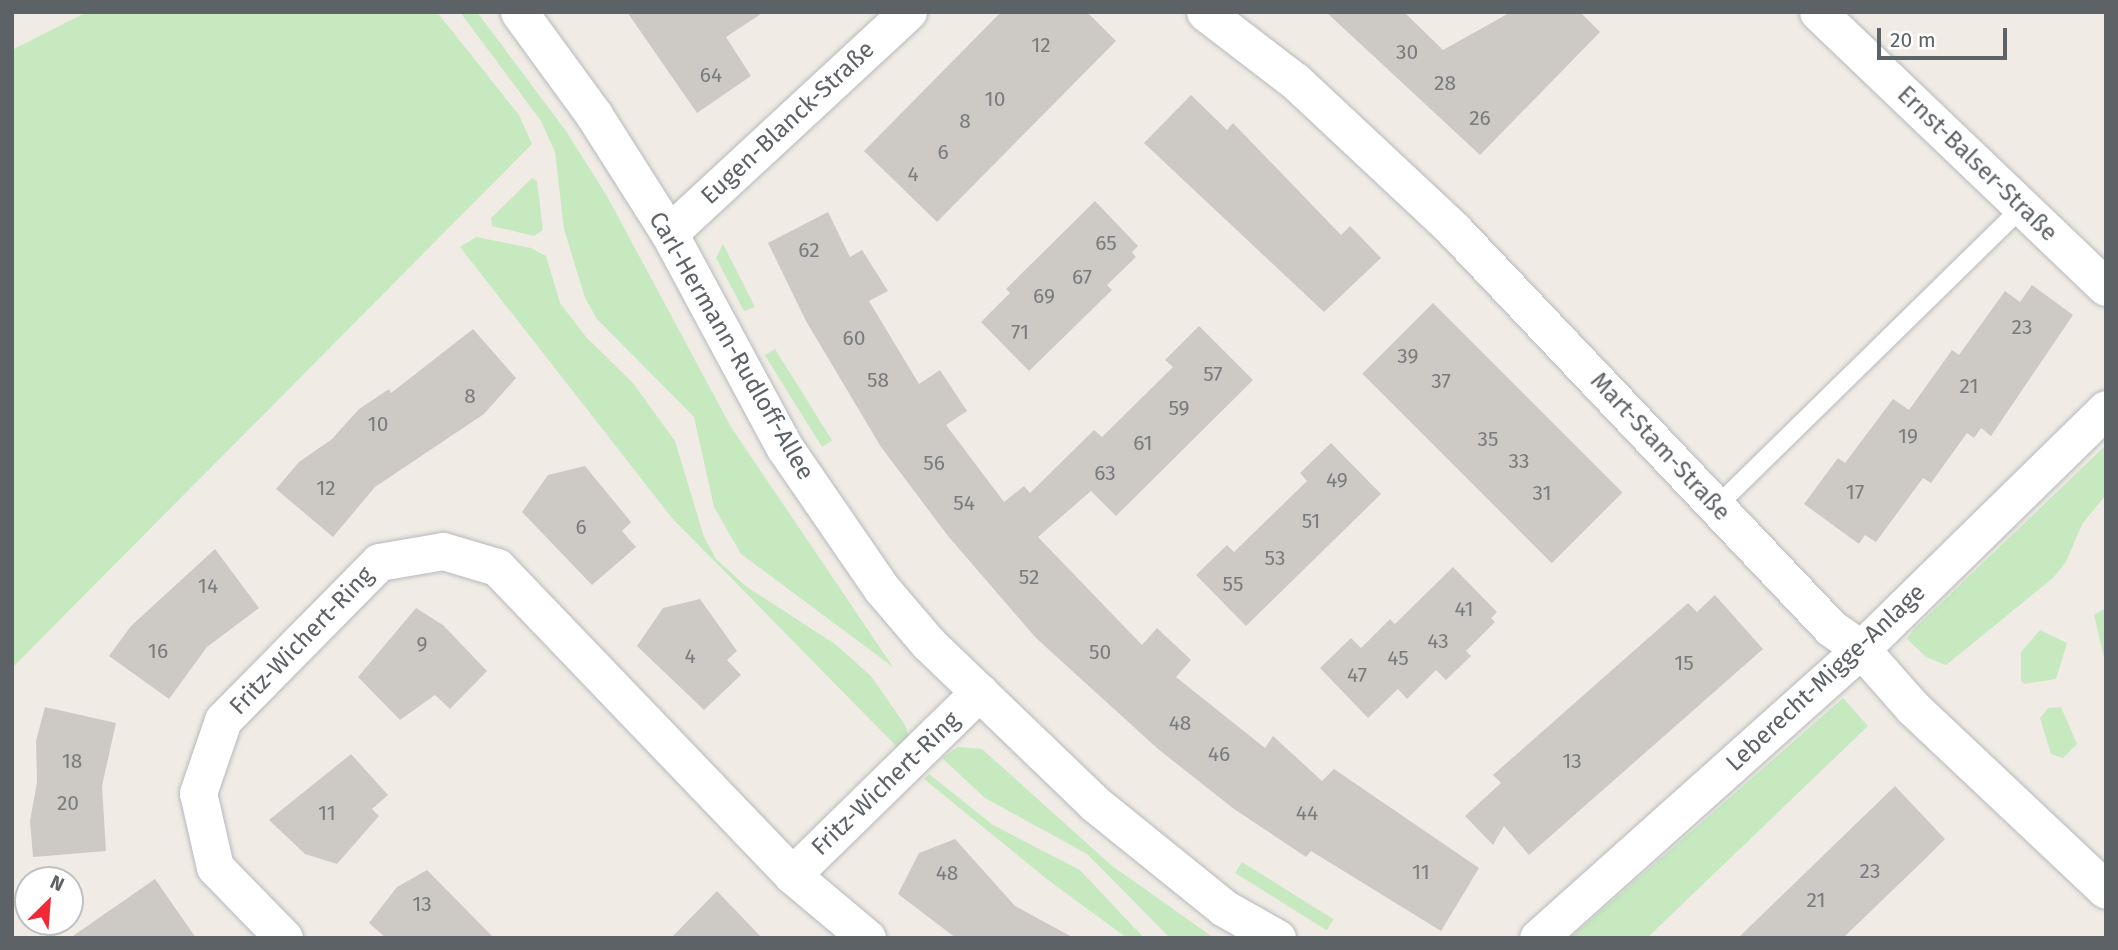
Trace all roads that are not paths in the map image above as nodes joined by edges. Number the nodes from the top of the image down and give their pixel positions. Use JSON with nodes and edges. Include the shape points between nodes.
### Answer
{"nodes":[{"id":1,"x":519,"y":12,"type":"edge"},
{"id":2,"x":908,"y":12,"type":"edge"},
{"id":3,"x":1205,"y":12,"type":"edge"},
{"id":4,"x":1818,"y":12,"type":"edge"},
{"id":5,"x":2022,"y":207,"type":"junction"},
{"id":6,"x":669,"y":233,"type":"junction"},
{"id":7,"x":2106,"y":287,"type":"edge"},
{"id":8,"x":2106,"y":409,"type":"edge"},
{"id":9,"x":1716,"y":506,"type":"junction"},
{"id":10,"x":1861,"y":649,"type":"junction"},
{"id":11,"x":979,"y":692,"type":"junction"},
{"id":12,"x":792,"y":875,"type":"junction"},
{"id":13,"x":2106,"y":890,"type":"edge"},
{"id":14,"x":284,"y":938,"type":"edge"},
{"id":15,"x":867,"y":938,"type":"edge"},
{"id":16,"x":1277,"y":938,"type":"edge"},
{"id":17,"x":1538,"y":938,"type":"edge"}],
"edges":[{"from":1,"to":6,"type":"street","name":"Carl-Hermann-Rudloff-Allee","via":[[594,115]]},
{"from":2,"to":6,"type":"street","name":"Eugen-Blanck-Straße"},
{"from":3,"to":9,"type":"street","name":"Mart-Stam-Straße","via":[[1295,81],[1454,230]]},
{"from":4,"to":5,"type":"street","name":"Ernst-Balser-Straße"},
{"from":5,"to":7,"type":"street","name":"Ernst-Balser-Straße"},
{"from":5,"to":9,"type":"lane"},
{"from":6,"to":11,"type":"street","name":"Carl-Hermann-Rudloff-Allee","via":[[785,448],[882,589],[928,643]]},
{"from":8,"to":10,"type":"street","name":"Leberecht-Migge-Anlage"},
{"from":9,"to":10,"type":"street","name":"Mart-Stam-Straße","via":[[1831,628]]},
{"from":10,"to":13,"type":"street","name":"Mart-Stam-Straße","via":[[1913,708]]},
{"from":10,"to":17,"type":"street","name":"Leberecht-Migge-Anlage"},
{"from":11,"to":12,"type":"street","name":"Fritz-Wichert-Ring"},
{"from":11,"to":16,"type":"street","name":"Carl-Hermann-Rudloff-Allee","via":[[1094,803],[1224,908]]},
{"from":12,"to":14,"type":"street","name":"Fritz-Wichert-Ring","via":[[497,567],[443,551],[379,562],[223,720],[198,793],[215,867]]},
{"from":12,"to":15,"type":"street","name":"Fritz-Wichert-Ring"}]}
